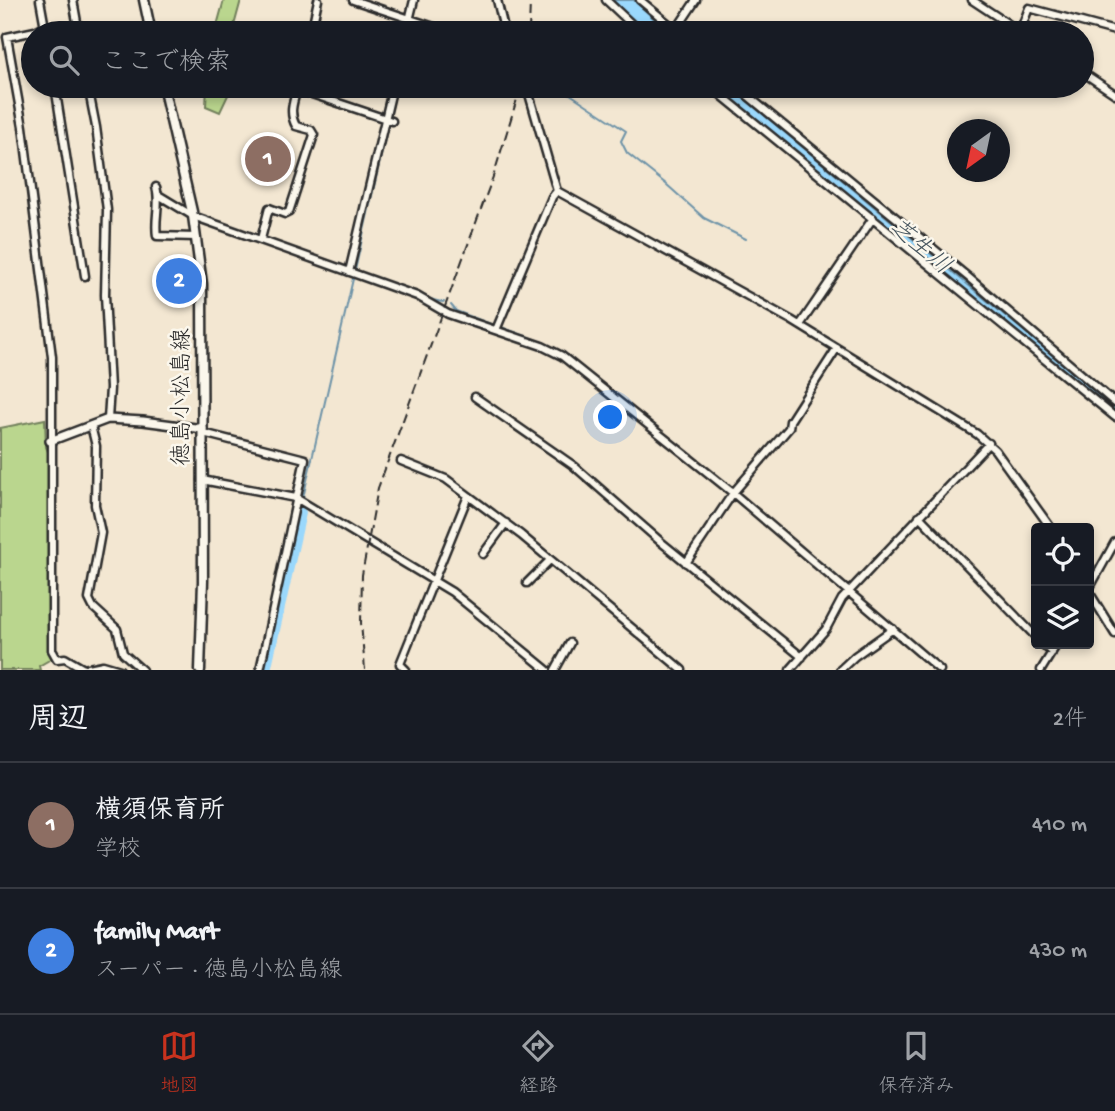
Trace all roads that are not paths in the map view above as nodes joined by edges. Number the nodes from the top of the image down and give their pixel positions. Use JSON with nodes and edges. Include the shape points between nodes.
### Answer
{"nodes":[{"id":1,"x":40,"y":0,"type":"edge"},
{"id":2,"x":73,"y":0,"type":"edge"},
{"id":3,"x":144,"y":0,"type":"edge"},
{"id":4,"x":318,"y":0,"type":"edge"},
{"id":5,"x":353,"y":0,"type":"edge"},
{"id":6,"x":414,"y":0,"type":"edge"},
{"id":7,"x":497,"y":0,"type":"edge"},
{"id":8,"x":606,"y":0,"type":"edge"},
{"id":9,"x":640,"y":0,"type":"edge"},
{"id":10,"x":696,"y":0,"type":"edge"},
{"id":11,"x":972,"y":0,"type":"edge"},
{"id":12,"x":364,"y":2,"type":"edge"},
{"id":13,"x":410,"y":17,"type":"junction"},
{"id":14,"x":44,"y":21,"type":"edge"},
{"id":15,"x":77,"y":21,"type":"edge"},
{"id":16,"x":148,"y":21,"type":"edge"},
{"id":17,"x":314,"y":21,"type":"edge"},
{"id":18,"x":409,"y":21,"type":"edge"},
{"id":19,"x":420,"y":21,"type":"edge"},
{"id":20,"x":502,"y":21,"type":"edge"},
{"id":21,"x":628,"y":21,"type":"edge"},
{"id":22,"x":664,"y":21,"type":"edge"},
{"id":23,"x":683,"y":21,"type":"edge"},
{"id":24,"x":1004,"y":21,"type":"edge"},
{"id":25,"x":1025,"y":21,"type":"edge"},
{"id":26,"x":1078,"y":21,"type":"edge"},
{"id":27,"x":1094,"y":25,"type":"edge"},
{"id":28,"x":1115,"y":31,"type":"edge"},
{"id":29,"x":21,"y":34,"type":"edge"},
{"id":30,"x":1094,"y":80,"type":"edge"},
{"id":31,"x":1115,"y":94,"type":"edge"},
{"id":32,"x":57,"y":98,"type":"edge"},
{"id":33,"x":90,"y":98,"type":"edge"},
{"id":34,"x":166,"y":98,"type":"edge"},
{"id":35,"x":294,"y":98,"type":"edge"},
{"id":36,"x":325,"y":98,"type":"edge"},
{"id":37,"x":393,"y":98,"type":"edge"},
{"id":38,"x":529,"y":98,"type":"edge"},
{"id":39,"x":725,"y":98,"type":"edge"},
{"id":40,"x":751,"y":98,"type":"edge"},
{"id":41,"x":388,"y":120,"type":"junction"},
{"id":42,"x":156,"y":187,"type":"dead end"},
{"id":43,"x":557,"y":191,"type":"junction"},
{"id":44,"x":160,"y":196,"type":"junction"},
{"id":45,"x":193,"y":216,"type":"junction"},
{"id":46,"x":873,"y":218,"type":"junction"},
{"id":47,"x":195,"y":237,"type":"junction"},
{"id":48,"x":261,"y":239,"type":"junction"},
{"id":49,"x":352,"y":273,"type":"junction"},
{"id":50,"x":85,"y":276,"type":"dead end"},
{"id":51,"x":800,"y":325,"type":"junction"},
{"id":52,"x":497,"y":327,"type":"junction"},
{"id":53,"x":837,"y":348,"type":"junction"},
{"id":54,"x":475,"y":397,"type":"dead end"},
{"id":55,"x":1115,"y":403,"type":"edge"},
{"id":56,"x":1115,"y":417,"type":"edge"},
{"id":57,"x":108,"y":419,"type":"junction"},
{"id":58,"x":91,"y":426,"type":"junction"},
{"id":59,"x":203,"y":431,"type":"junction"},
{"id":60,"x":50,"y":441,"type":"junction"},
{"id":61,"x":989,"y":443,"type":"junction"},
{"id":62,"x":401,"y":461,"type":"dead end"},
{"id":63,"x":202,"y":480,"type":"junction"},
{"id":64,"x":735,"y":492,"type":"junction"},
{"id":65,"x":468,"y":496,"type":"junction"},
{"id":66,"x":297,"y":499,"type":"junction"},
{"id":67,"x":919,"y":516,"type":"junction"},
{"id":68,"x":506,"y":523,"type":"junction"},
{"id":69,"x":1047,"y":523,"type":"edge"},
{"id":70,"x":1115,"y":542,"type":"edge"},
{"id":71,"x":483,"y":554,"type":"dead end"},
{"id":72,"x":550,"y":560,"type":"junction"},
{"id":73,"x":686,"y":563,"type":"junction"},
{"id":74,"x":1094,"y":579,"type":"edge"},
{"id":75,"x":433,"y":580,"type":"junction"},
{"id":76,"x":527,"y":583,"type":"dead end"},
{"id":77,"x":849,"y":591,"type":"junction"},
{"id":78,"x":1094,"y":594,"type":"edge"},
{"id":79,"x":893,"y":629,"type":"junction"},
{"id":80,"x":1031,"y":632,"type":"edge"},
{"id":81,"x":1115,"y":634,"type":"edge"},
{"id":82,"x":570,"y":643,"type":"dead end"},
{"id":83,"x":1048,"y":649,"type":"edge"},
{"id":84,"x":1054,"y":649,"type":"edge"},
{"id":85,"x":1052,"y":653,"type":"junction"},
{"id":86,"x":802,"y":657,"type":"junction"},
{"id":87,"x":676,"y":669,"type":"edge"},
{"id":88,"x":120,"y":670,"type":"edge"},
{"id":89,"x":142,"y":670,"type":"edge"},
{"id":90,"x":200,"y":670,"type":"edge"},
{"id":91,"x":260,"y":670,"type":"edge"},
{"id":92,"x":406,"y":670,"type":"edge"},
{"id":93,"x":547,"y":670,"type":"edge"},
{"id":94,"x":555,"y":670,"type":"edge"},
{"id":95,"x":790,"y":670,"type":"edge"},
{"id":96,"x":840,"y":670,"type":"edge"},
{"id":97,"x":940,"y":670,"type":"edge"},
{"id":98,"x":1041,"y":670,"type":"edge"}],
"edges":[{"from":1,"to":14,"type":"street"},
{"from":2,"to":15,"type":"street"},
{"from":3,"to":16,"type":"main road"},
{"from":4,"to":17,"type":"street"},
{"from":5,"to":12,"type":"street"},
{"from":6,"to":13,"type":"street"},
{"from":7,"to":20,"type":"street"},
{"from":8,"to":21,"type":"street"},
{"from":9,"to":22,"type":"street"},
{"from":10,"to":23,"type":"street"},
{"from":11,"to":24,"type":"street"},
{"from":12,"to":13,"type":"street"},
{"from":13,"to":18,"type":"street"},
{"from":13,"to":19,"type":"street"},
{"from":25,"to":26,"type":"street","via":[[1029,8]]},
{"from":27,"to":28,"type":"street"},
{"from":29,"to":60,"type":"street","via":[[7,37],[48,318]]},
{"from":30,"to":31,"type":"street"},
{"from":32,"to":50,"type":"street"},
{"from":33,"to":57,"type":"street","via":[[107,210]]},
{"from":34,"to":45,"type":"main road","name":"徳島小松島線"},
{"from":35,"to":48,"type":"street","via":[[292,119],[314,135],[289,212],[269,208]]},
{"from":36,"to":41,"type":"street"},
{"from":37,"to":41,"type":"street"},
{"from":38,"to":43,"type":"street"},
{"from":39,"to":46,"type":"street"},
{"from":40,"to":55,"type":"street"},
{"from":41,"to":49,"type":"street"},
{"from":42,"to":44,"type":"street"},
{"from":43,"to":51,"type":"street"},
{"from":43,"to":52,"type":"street"},
{"from":44,"to":45,"type":"street"},
{"from":44,"to":47,"type":"street","via":[[157,236]]},
{"from":45,"to":47,"type":"main road","name":"徳島小松島線"},
{"from":45,"to":48,"type":"street"},
{"from":46,"to":51,"type":"street"},
{"from":46,"to":56,"type":"street"},
{"from":47,"to":59,"type":"main road","name":"徳島小松島線","via":[[202,284]]},
{"from":48,"to":49,"type":"street"},
{"from":49,"to":52,"type":"street","via":[[417,296],[448,314]]},
{"from":51,"to":53,"type":"street"},
{"from":52,"to":64,"type":"street","via":[[562,356]]},
{"from":53,"to":61,"type":"street"},
{"from":53,"to":64,"type":"street","via":[[789,428]]},
{"from":54,"to":73,"type":"street","via":[[574,466]]},
{"from":57,"to":58,"type":"street"},
{"from":57,"to":59,"type":"street"},
{"from":58,"to":60,"type":"street"},
{"from":58,"to":89,"type":"street","via":[[101,533],[89,599],[117,629],[123,653]]},
{"from":59,"to":63,"type":"main road","name":"徳島小松島線"},
{"from":59,"to":66,"type":"street","via":[[305,458]]},
{"from":60,"to":88,"type":"street","via":[[52,650],[57,659],[84,669],[103,665]]},
{"from":61,"to":67,"type":"street"},
{"from":61,"to":69,"type":"street"},
{"from":62,"to":65,"type":"street","via":[[446,479]]},
{"from":63,"to":66,"type":"street"},
{"from":63,"to":90,"type":"main road","name":"徳島小松島線"},
{"from":64,"to":73,"type":"street"},
{"from":64,"to":77,"type":"street"},
{"from":65,"to":68,"type":"street"},
{"from":65,"to":75,"type":"street"},
{"from":66,"to":75,"type":"street"},
{"from":66,"to":91,"type":"street"},
{"from":67,"to":77,"type":"street"},
{"from":67,"to":80,"type":"street"},
{"from":68,"to":71,"type":"street"},
{"from":68,"to":72,"type":"street"},
{"from":70,"to":74,"type":"street"},
{"from":72,"to":76,"type":"street"},
{"from":72,"to":87,"type":"street"},
{"from":73,"to":86,"type":"street"},
{"from":75,"to":92,"type":"street","via":[[400,664]]},
{"from":75,"to":93,"type":"street"},
{"from":77,"to":79,"type":"street"},
{"from":77,"to":86,"type":"street"},
{"from":78,"to":81,"type":"street"},
{"from":79,"to":96,"type":"street"},
{"from":79,"to":97,"type":"street"},
{"from":82,"to":94,"type":"street"},
{"from":83,"to":85,"type":"street"},
{"from":84,"to":85,"type":"street"},
{"from":85,"to":98,"type":"street"},
{"from":86,"to":95,"type":"street"}]}
